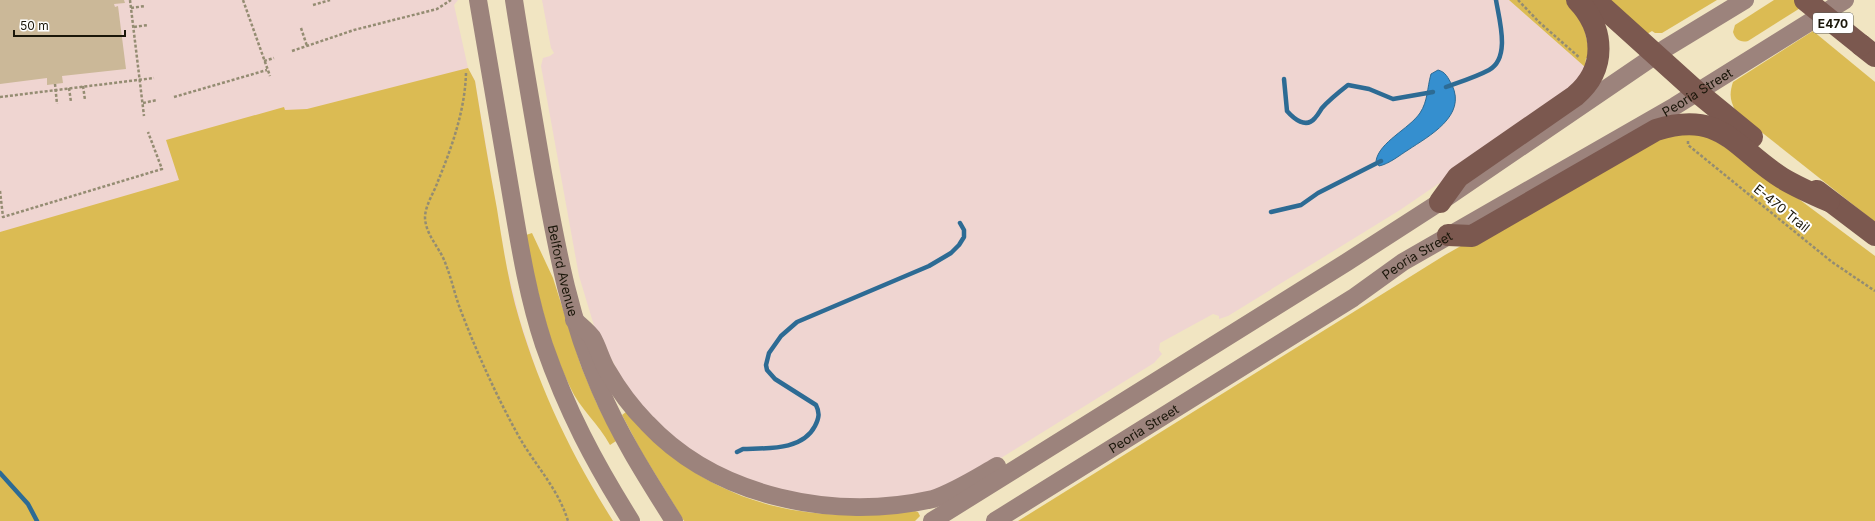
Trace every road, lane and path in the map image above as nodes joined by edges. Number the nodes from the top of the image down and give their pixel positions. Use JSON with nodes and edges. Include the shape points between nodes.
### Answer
{"nodes":[{"id":1,"x":130,"y":0,"type":"edge"},
{"id":2,"x":243,"y":0,"type":"edge"},
{"id":3,"x":330,"y":0,"type":"edge"},
{"id":4,"x":451,"y":0,"type":"edge"},
{"id":5,"x":478,"y":0,"type":"edge"},
{"id":6,"x":514,"y":0,"type":"edge"},
{"id":7,"x":1518,"y":0,"type":"edge"},
{"id":8,"x":1577,"y":0,"type":"edge"},
{"id":9,"x":1594,"y":0,"type":"edge"},
{"id":10,"x":1745,"y":0,"type":"edge"},
{"id":11,"x":1804,"y":0,"type":"edge"},
{"id":12,"x":1845,"y":0,"type":"edge"},
{"id":13,"x":314,"y":5,"type":"dead end"},
{"id":14,"x":145,"y":6,"type":"dead end"},
{"id":15,"x":131,"y":8,"type":"junction"},
{"id":16,"x":148,"y":25,"type":"dead end"},
{"id":17,"x":134,"y":27,"type":"junction"},
{"id":18,"x":301,"y":28,"type":"dead end"},
{"id":19,"x":307,"y":46,"type":"junction"},
{"id":20,"x":1868,"y":50,"type":"edge"},
{"id":21,"x":292,"y":51,"type":"dead end"},
{"id":22,"x":1656,"y":55,"type":"junction"},
{"id":23,"x":274,"y":58,"type":"dead end"},
{"id":24,"x":264,"y":61,"type":"junction"},
{"id":25,"x":1585,"y":62,"type":"dead end"},
{"id":26,"x":267,"y":70,"type":"junction"},
{"id":27,"x":466,"y":73,"type":"dead end"},
{"id":28,"x":270,"y":76,"type":"dead end"},
{"id":29,"x":154,"y":78,"type":"dead end"},
{"id":30,"x":140,"y":79,"type":"junction"},
{"id":31,"x":55,"y":84,"type":"dead end"},
{"id":32,"x":83,"y":86,"type":"junction"},
{"id":33,"x":69,"y":88,"type":"junction"},
{"id":34,"x":56,"y":89,"type":"junction"},
{"id":35,"x":1697,"y":92,"type":"junction"},
{"id":36,"x":0,"y":97,"type":"edge"},
{"id":37,"x":174,"y":97,"type":"dead end"},
{"id":38,"x":85,"y":100,"type":"dead end"},
{"id":39,"x":158,"y":100,"type":"dead end"},
{"id":40,"x":71,"y":102,"type":"dead end"},
{"id":41,"x":143,"y":103,"type":"junction"},
{"id":42,"x":57,"y":104,"type":"dead end"},
{"id":43,"x":144,"y":116,"type":"dead end"},
{"id":44,"x":148,"y":132,"type":"dead end"},
{"id":45,"x":1688,"y":139,"type":"dead end"},
{"id":46,"x":0,"y":191,"type":"edge"},
{"id":47,"x":1829,"y":201,"type":"junction"},
{"id":48,"x":1440,"y":202,"type":"junction"},
{"id":49,"x":1448,"y":235,"type":"junction"},
{"id":50,"x":1875,"y":235,"type":"edge"},
{"id":51,"x":1875,"y":291,"type":"edge"},
{"id":52,"x":574,"y":320,"type":"junction"},
{"id":53,"x":1080,"y":428,"type":"junction"},
{"id":54,"x":568,"y":521,"type":"edge"},
{"id":55,"x":631,"y":521,"type":"edge"},
{"id":56,"x":674,"y":521,"type":"edge"},
{"id":57,"x":932,"y":521,"type":"edge"},
{"id":58,"x":995,"y":521,"type":"edge"}],
"edges":[{"from":1,"to":15,"type":"path"},
{"from":2,"to":24,"type":"path"},
{"from":3,"to":13,"type":"path"},
{"from":4,"to":19,"type":"path","via":[[433,11],[354,30]]},
{"from":5,"to":55,"type":"main road","via":[[520,248],[537,321],[557,380],[581,436]]},
{"from":6,"to":52,"type":"main road","name":"Belford Avenue","via":[[558,260]]},
{"from":7,"to":25,"type":"path"},
{"from":8,"to":48,"type":"highway","via":[[1593,22],[1599,39],[1599,58],[1589,82],[1575,96],[1458,177]]},
{"from":9,"to":22,"type":"highway"},
{"from":10,"to":22,"type":"main road"},
{"from":11,"to":20,"type":"highway","number":"E470","bridge":true},
{"from":12,"to":35,"type":"main road","name":"Peoria Street"},
{"from":14,"to":15,"type":"path"},
{"from":15,"to":17,"type":"path"},
{"from":16,"to":17,"type":"path"},
{"from":17,"to":30,"type":"path"},
{"from":18,"to":19,"type":"path"},
{"from":19,"to":21,"type":"path"},
{"from":22,"to":35,"type":"highway"},
{"from":22,"to":48,"type":"main road"},
{"from":23,"to":24,"type":"path"},
{"from":24,"to":26,"type":"path"},
{"from":26,"to":28,"type":"path"},
{"from":26,"to":37,"type":"path"},
{"from":27,"to":54,"type":"path","via":[[465,94],[459,120],[427,210],[426,224],[446,265],[461,311],[493,384],[524,444],[554,489]]},
{"from":29,"to":30,"type":"path"},
{"from":30,"to":32,"type":"path"},
{"from":30,"to":41,"type":"path"},
{"from":31,"to":34,"type":"path"},
{"from":32,"to":33,"type":"path"},
{"from":32,"to":38,"type":"path"},
{"from":33,"to":34,"type":"path"},
{"from":33,"to":40,"type":"path"},
{"from":34,"to":36,"type":"path"},
{"from":34,"to":42,"type":"path"},
{"from":35,"to":47,"type":"highway"},
{"from":35,"to":49,"type":"main road","name":"Peoria Street"},
{"from":39,"to":41,"type":"path"},
{"from":41,"to":43,"type":"path"},
{"from":44,"to":46,"type":"path","via":[[162,169],[3,217]]},
{"from":45,"to":51,"type":"path","name":"E-470 Trail","via":[[1688,145],[1832,262]]},
{"from":47,"to":49,"type":"highway","via":[[1782,178],[1721,132],[1702,125],[1681,124],[1656,130],[1472,236]]},
{"from":47,"to":50,"type":"highway"},
{"from":48,"to":53,"type":"main road"},
{"from":49,"to":58,"type":"main road","name":"Peoria Street","via":[[1403,262],[1353,298]]},
{"from":52,"to":53,"type":"main road","via":[[591,337],[606,369],[629,404],[664,440],[694,463],[722,479],[767,498],[797,506],[837,511],[869,510],[924,502],[969,483],[1053,432]]},
{"from":52,"to":56,"type":"main road","name":"Belford Avenue","via":[[614,419]]},
{"from":53,"to":57,"type":"main road"}]}
